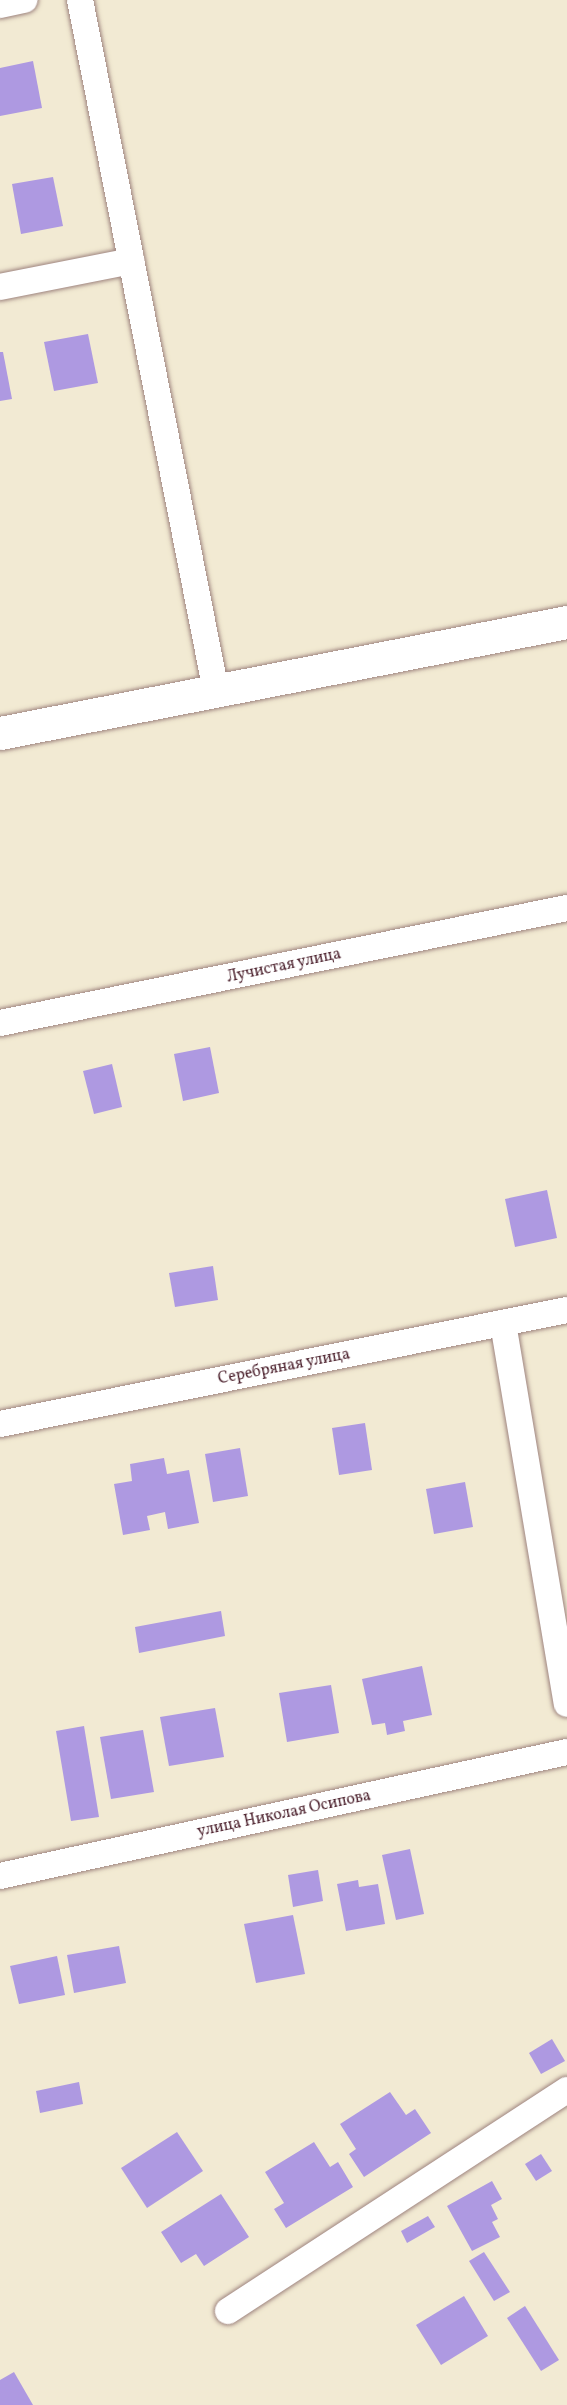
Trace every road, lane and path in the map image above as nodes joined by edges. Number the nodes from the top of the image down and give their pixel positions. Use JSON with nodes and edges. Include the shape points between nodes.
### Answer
{"nodes":[{"id":1,"x":24,"y":0,"type":"edge"},
{"id":2,"x":80,"y":0,"type":"edge"},
{"id":3,"x":0,"y":4,"type":"edge"},
{"id":4,"x":131,"y":261,"type":"junction"},
{"id":5,"x":0,"y":287,"type":"edge"},
{"id":6,"x":567,"y":622,"type":"edge"},
{"id":7,"x":216,"y":691,"type":"junction"},
{"id":8,"x":0,"y":733,"type":"edge"},
{"id":9,"x":567,"y":908,"type":"edge"},
{"id":10,"x":0,"y":1023,"type":"edge"},
{"id":11,"x":567,"y":1310,"type":"edge"},
{"id":12,"x":503,"y":1323,"type":"junction"},
{"id":13,"x":0,"y":1424,"type":"edge"},
{"id":14,"x":567,"y":1704,"type":"edge"},
{"id":15,"x":567,"y":1752,"type":"edge"},
{"id":16,"x":0,"y":1876,"type":"edge"},
{"id":17,"x":567,"y":2090,"type":"edge"},
{"id":18,"x":228,"y":2311,"type":"dead end"}],
"edges":[{"from":1,"to":3,"type":"street"},
{"from":2,"to":4,"type":"street"},
{"from":4,"to":5,"type":"street"},
{"from":4,"to":7,"type":"street"},
{"from":6,"to":7,"type":"main road"},
{"from":7,"to":8,"type":"main road"},
{"from":9,"to":10,"type":"street","name":"Лучистая улица"},
{"from":11,"to":12,"type":"street","name":"Серебряная улица"},
{"from":12,"to":13,"type":"street","name":"Серебряная улица"},
{"from":12,"to":14,"type":"street"},
{"from":15,"to":16,"type":"street","name":"улица Николая Осипова"},
{"from":17,"to":18,"type":"street"}]}
